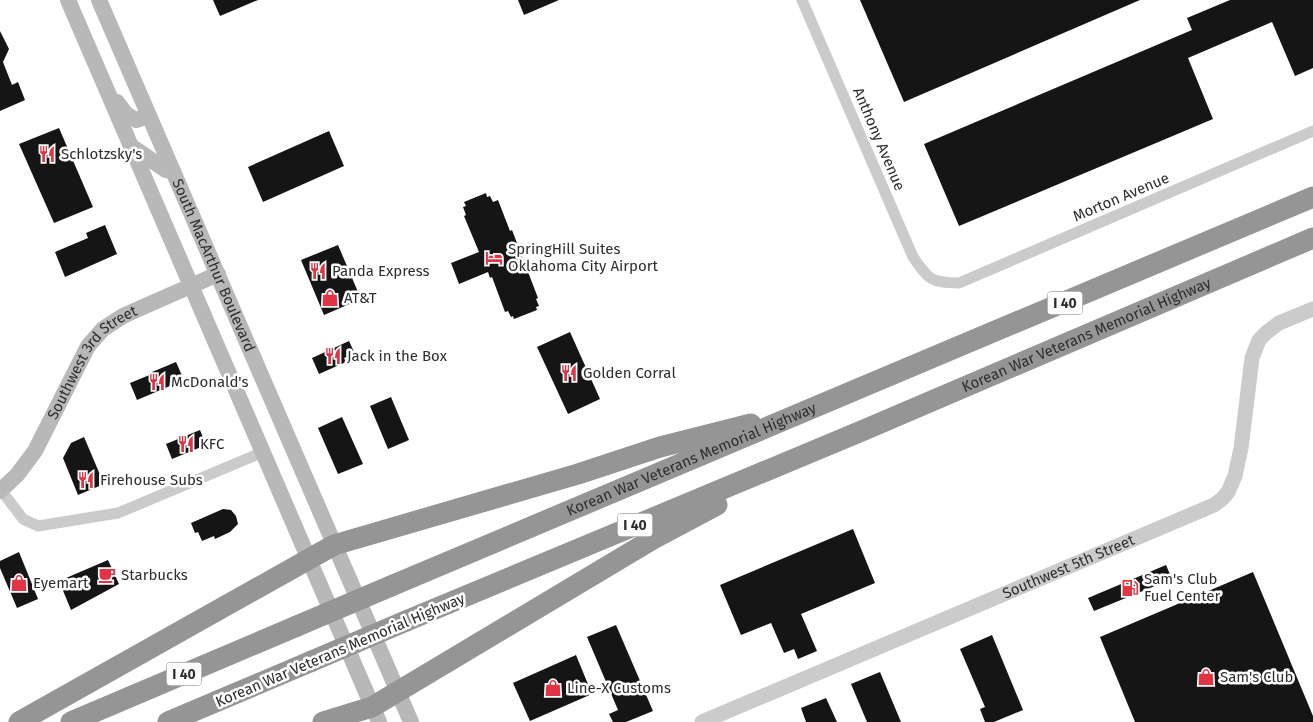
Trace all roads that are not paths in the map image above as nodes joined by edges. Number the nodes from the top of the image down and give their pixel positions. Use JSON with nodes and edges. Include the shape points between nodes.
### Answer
{"nodes":[{"id":1,"x":68,"y":0,"type":"edge"},
{"id":2,"x":99,"y":0,"type":"edge"},
{"id":3,"x":802,"y":0,"type":"edge"},
{"id":4,"x":106,"y":86,"type":"junction"},
{"id":5,"x":149,"y":116,"type":"junction"},
{"id":6,"x":1313,"y":131,"type":"edge"},
{"id":7,"x":132,"y":147,"type":"junction"},
{"id":8,"x":173,"y":171,"type":"junction"},
{"id":9,"x":1313,"y":198,"type":"edge"},
{"id":10,"x":1313,"y":238,"type":"edge"},
{"id":11,"x":218,"y":274,"type":"junction"},
{"id":12,"x":938,"y":282,"type":"joint"},
{"id":13,"x":192,"y":285,"type":"junction"},
{"id":14,"x":1313,"y":309,"type":"edge"},
{"id":15,"x":817,"y":408,"type":"junction"},
{"id":16,"x":864,"y":430,"type":"junction"},
{"id":17,"x":263,"y":452,"type":"junction"},
{"id":18,"x":1,"y":487,"type":"edge"},
{"id":19,"x":334,"y":545,"type":"junction"},
{"id":20,"x":308,"y":559,"type":"junction"},
{"id":21,"x":397,"y":691,"type":"junction"},
{"id":22,"x":376,"y":715,"type":"edge"},
{"id":23,"x":19,"y":722,"type":"edge"},
{"id":24,"x":72,"y":722,"type":"edge"},
{"id":25,"x":168,"y":722,"type":"edge"},
{"id":26,"x":323,"y":722,"type":"edge"},
{"id":27,"x":411,"y":722,"type":"edge"},
{"id":28,"x":702,"y":722,"type":"edge"}],
"edges":[{"from":1,"to":4,"type":"main road","name":"South MacArthur Boulevard"},
{"from":2,"to":5,"type":"main road","name":"South MacArthur Boulevard"},
{"from":3,"to":12,"type":"street","name":"Anthony Avenue","via":[[913,257],[926,275]]},
{"from":4,"to":5,"type":"main road","via":[[126,114],[136,120]]},
{"from":4,"to":7,"type":"main road","name":"South MacArthur Boulevard"},
{"from":5,"to":8,"type":"main road","name":"South MacArthur Boulevard"},
{"from":6,"to":12,"type":"street","name":"Morton Avenue","via":[[959,283]]},
{"from":7,"to":8,"type":"main road","via":[[166,170]]},
{"from":7,"to":13,"type":"main road","name":"South MacArthur Boulevard"},
{"from":8,"to":11,"type":"main road","name":"South MacArthur Boulevard"},
{"from":9,"to":15,"type":"highway","name":"Korean War Veterans Memorial Highway","number":"I 40"},
{"from":10,"to":16,"type":"highway","name":"Korean War Veterans Memorial Highway","number":"I 40"},
{"from":11,"to":13,"type":"main road","name":"Southwest 3rd Street"},
{"from":11,"to":19,"type":"main road","name":"South MacArthur Boulevard"},
{"from":13,"to":17,"type":"main road","name":"South MacArthur Boulevard"},
{"from":13,"to":18,"type":"main road","name":"Southwest 3rd Street","via":[[123,316],[103,329],[88,346],[35,451],[16,475]]},
{"from":14,"to":28,"type":"street","name":"Southwest 5th Street","via":[[1279,323],[1259,340],[1252,358],[1235,476],[1222,499]]},
{"from":15,"to":19,"type":"highway","via":[[660,447]]},
{"from":15,"to":24,"type":"highway","name":"Korean War Veterans Memorial Highway","number":"I 40","bridge":true},
{"from":16,"to":21,"type":"highway","via":[[680,524]]},
{"from":16,"to":25,"type":"highway","name":"Korean War Veterans Memorial Highway","number":"I 40","bridge":true},
{"from":17,"to":18,"type":"street","via":[[118,513],[38,526],[24,519]]},
{"from":17,"to":20,"type":"main road","name":"South MacArthur Boulevard"},
{"from":19,"to":20,"type":"highway"},
{"from":19,"to":21,"type":"main road","name":"South MacArthur Boulevard"},
{"from":20,"to":22,"type":"main road","name":"South MacArthur Boulevard"},
{"from":20,"to":23,"type":"highway"},
{"from":21,"to":22,"type":"highway"},
{"from":21,"to":27,"type":"main road","name":"South MacArthur Boulevard"},
{"from":22,"to":26,"type":"highway"}]}
